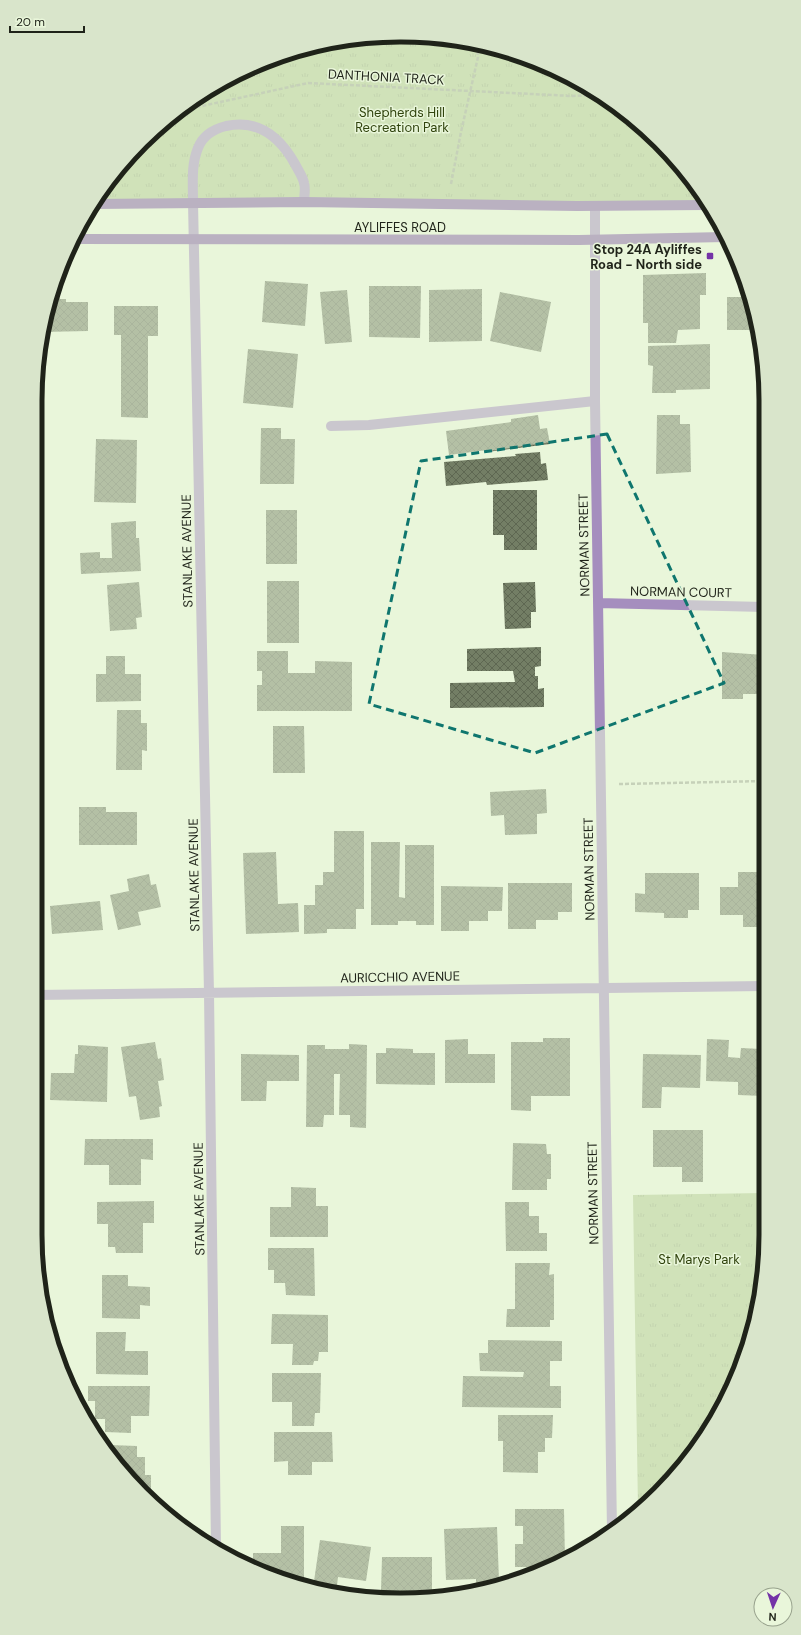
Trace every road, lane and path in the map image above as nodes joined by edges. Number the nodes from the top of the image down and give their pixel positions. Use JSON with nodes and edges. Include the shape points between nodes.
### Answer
{"nodes":[{"id":1,"x":478,"y":51,"type":"edge"},
{"id":2,"x":471,"y":91,"type":"junction"},
{"id":3,"x":588,"y":95,"type":"edge"},
{"id":4,"x":193,"y":108,"type":"edge"},
{"id":5,"x":451,"y":184,"type":"dead end"},
{"id":6,"x":193,"y":202,"type":"junction"},
{"id":7,"x":304,"y":202,"type":"junction"},
{"id":8,"x":100,"y":204,"type":"edge"},
{"id":9,"x":701,"y":205,"type":"edge"},
{"id":10,"x":595,"y":206,"type":"junction"},
{"id":11,"x":720,"y":238,"type":"edge"},
{"id":12,"x":81,"y":239,"type":"edge"},
{"id":13,"x":194,"y":239,"type":"junction"},
{"id":14,"x":596,"y":240,"type":"junction"},
{"id":15,"x":595,"y":401,"type":"junction"},
{"id":16,"x":331,"y":426,"type":"dead end"},
{"id":17,"x":598,"y":603,"type":"junction"},
{"id":18,"x":759,"y":607,"type":"edge"},
{"id":19,"x":759,"y":781,"type":"edge"},
{"id":20,"x":600,"y":784,"type":"junction"},
{"id":21,"x":759,"y":986,"type":"edge"},
{"id":22,"x":603,"y":988,"type":"junction"},
{"id":23,"x":209,"y":993,"type":"junction"},
{"id":24,"x":42,"y":995,"type":"edge"},
{"id":25,"x":612,"y":1524,"type":"edge"},
{"id":26,"x":216,"y":1542,"type":"edge"}],
"edges":[{"from":1,"to":2,"type":"path"},
{"from":2,"to":3,"type":"path","name":"DANTHONIA TRACK"},
{"from":2,"to":4,"type":"path","name":"DANTHONIA TRACK","via":[[308,83]]},
{"from":2,"to":5,"type":"path"},
{"from":6,"to":7,"type":"main road","name":"AYLIFFES ROAD"},
{"from":6,"to":7,"type":"street","name":"STANLAKE AVENUE","via":[[193,164],[199,147],[206,135],[218,128],[236,124],[267,131],[277,138],[300,172],[304,184]]},
{"from":6,"to":8,"type":"main road","name":"AYLIFFES ROAD"},
{"from":6,"to":13,"type":"street","name":"STANLAKE AVENUE"},
{"from":7,"to":10,"type":"main road","name":"AYLIFFES ROAD"},
{"from":9,"to":10,"type":"main road","name":"AYLIFFES ROAD"},
{"from":10,"to":14,"type":"street","name":"NORMAN STREET"},
{"from":11,"to":14,"type":"main road","name":"AYLIFFES ROAD"},
{"from":12,"to":13,"type":"main road","name":"AYLIFFES ROAD"},
{"from":13,"to":14,"type":"main road","name":"AYLIFFES ROAD"},
{"from":13,"to":23,"type":"street","name":"STANLAKE AVENUE"},
{"from":14,"to":15,"type":"street","name":"NORMAN STREET"},
{"from":15,"to":16,"type":"street","via":[[369,426]]},
{"from":15,"to":17,"type":"street","name":"NORMAN STREET"},
{"from":17,"to":18,"type":"street","name":"NORMAN COURT"},
{"from":17,"to":20,"type":"street","name":"NORMAN STREET"},
{"from":19,"to":20,"type":"path"},
{"from":20,"to":22,"type":"street","name":"NORMAN STREET"},
{"from":21,"to":22,"type":"street","name":"AURICCHIO AVENUE"},
{"from":22,"to":23,"type":"street","name":"AURICCHIO AVENUE"},
{"from":22,"to":25,"type":"street","name":"NORMAN STREET"},
{"from":23,"to":24,"type":"street","name":"AURICCHIO AVENUE"},
{"from":23,"to":26,"type":"street","name":"STANLAKE AVENUE"}]}
